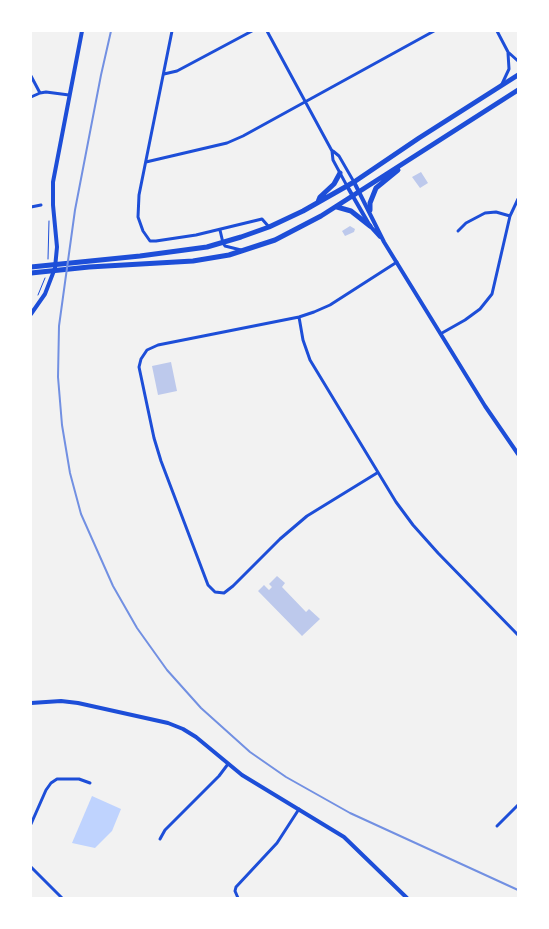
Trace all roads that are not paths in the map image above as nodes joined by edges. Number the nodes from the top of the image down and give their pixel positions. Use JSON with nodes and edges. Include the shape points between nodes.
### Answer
{"nodes":[{"id":1,"x":82,"y":31,"type":"edge"},
{"id":2,"x":172,"y":31,"type":"edge"},
{"id":3,"x":252,"y":31,"type":"edge"},
{"id":4,"x":267,"y":31,"type":"edge"},
{"id":5,"x":434,"y":31,"type":"edge"},
{"id":6,"x":497,"y":31,"type":"edge"},
{"id":7,"x":508,"y":52,"type":"junction"},
{"id":8,"x":518,"y":61,"type":"edge"},
{"id":9,"x":164,"y":74,"type":"junction"},
{"id":10,"x":518,"y":75,"type":"edge"},
{"id":11,"x":31,"y":76,"type":"edge"},
{"id":12,"x":501,"y":86,"type":"junction"},
{"id":13,"x":518,"y":90,"type":"edge"},
{"id":14,"x":40,"y":93,"type":"junction"},
{"id":15,"x":69,"y":95,"type":"junction"},
{"id":16,"x":31,"y":97,"type":"edge"},
{"id":17,"x":305,"y":103,"type":"junction"},
{"id":18,"x":332,"y":151,"type":"junction"},
{"id":19,"x":146,"y":162,"type":"junction"},
{"id":20,"x":406,"y":163,"type":"junction"},
{"id":21,"x":340,"y":173,"type":"junction"},
{"id":22,"x":354,"y":182,"type":"junction"},
{"id":23,"x":347,"y":186,"type":"junction"},
{"id":24,"x":360,"y":192,"type":"junction"},
{"id":25,"x":353,"y":196,"type":"junction"},
{"id":26,"x":518,"y":198,"type":"edge"},
{"id":27,"x":318,"y":203,"type":"junction"},
{"id":28,"x":41,"y":205,"type":"dead end"},
{"id":29,"x":336,"y":206,"type":"junction"},
{"id":30,"x":31,"y":207,"type":"edge"},
{"id":31,"x":370,"y":210,"type":"junction"},
{"id":32,"x":510,"y":216,"type":"junction"},
{"id":33,"x":370,"y":226,"type":"junction"},
{"id":34,"x":269,"y":227,"type":"junction"},
{"id":35,"x":220,"y":230,"type":"junction"},
{"id":36,"x":458,"y":232,"type":"dead end"},
{"id":37,"x":384,"y":240,"type":"junction"},
{"id":38,"x":223,"y":243,"type":"junction"},
{"id":39,"x":244,"y":250,"type":"junction"},
{"id":40,"x":397,"y":262,"type":"junction"},
{"id":41,"x":88,"y":264,"type":"junction"},
{"id":42,"x":31,"y":268,"type":"edge"},
{"id":43,"x":44,"y":270,"type":"junction"},
{"id":44,"x":31,"y":273,"type":"edge"},
{"id":45,"x":31,"y":314,"type":"edge"},
{"id":46,"x":299,"y":317,"type":"junction"},
{"id":47,"x":442,"y":333,"type":"junction"},
{"id":48,"x":516,"y":448,"type":"edge"},
{"id":49,"x":518,"y":454,"type":"edge"},
{"id":50,"x":377,"y":473,"type":"junction"},
{"id":51,"x":518,"y":635,"type":"edge"},
{"id":52,"x":31,"y":703,"type":"edge"},
{"id":53,"x":228,"y":764,"type":"junction"},
{"id":54,"x":90,"y":783,"type":"dead end"},
{"id":55,"x":518,"y":805,"type":"edge"},
{"id":56,"x":299,"y":809,"type":"junction"},
{"id":57,"x":31,"y":824,"type":"edge"},
{"id":58,"x":497,"y":826,"type":"dead end"},
{"id":59,"x":160,"y":839,"type":"dead end"},
{"id":60,"x":31,"y":867,"type":"edge"},
{"id":61,"x":62,"y":898,"type":"edge"},
{"id":62,"x":238,"y":898,"type":"edge"},
{"id":63,"x":407,"y":898,"type":"edge"}],
"edges":[{"from":1,"to":15,"type":"main road"},
{"from":2,"to":9,"type":"street"},
{"from":3,"to":9,"type":"street","via":[[177,71]]},
{"from":4,"to":17,"type":"street"},
{"from":5,"to":17,"type":"street"},
{"from":6,"to":7,"type":"street"},
{"from":7,"to":8,"type":"street"},
{"from":7,"to":12,"type":"street","via":[[509,69]]},
{"from":9,"to":19,"type":"street"},
{"from":10,"to":12,"type":"highway"},
{"from":11,"to":14,"type":"street"},
{"from":12,"to":22,"type":"highway"},
{"from":13,"to":20,"type":"highway"},
{"from":14,"to":15,"type":"street"},
{"from":14,"to":16,"type":"street"},
{"from":15,"to":45,"type":"main road","via":[[53,182],[55,268],[45,294]]},
{"from":17,"to":18,"type":"street"},
{"from":17,"to":19,"type":"street","via":[[227,143]]},
{"from":18,"to":21,"type":"street"},
{"from":18,"to":22,"type":"street"},
{"from":19,"to":35,"type":"street","via":[[138,217],[146,238],[156,241]]},
{"from":20,"to":24,"type":"highway"},
{"from":20,"to":31,"type":"highway","via":[[376,188]]},
{"from":21,"to":23,"type":"street"},
{"from":21,"to":27,"type":"highway"},
{"from":22,"to":23,"type":"highway"},
{"from":22,"to":24,"type":"main road"},
{"from":23,"to":25,"type":"main road"},
{"from":23,"to":27,"type":"highway"},
{"from":24,"to":25,"type":"highway"},
{"from":24,"to":31,"type":"main road"},
{"from":25,"to":29,"type":"highway"},
{"from":25,"to":33,"type":"main road"},
{"from":26,"to":32,"type":"street"},
{"from":27,"to":34,"type":"highway"},
{"from":28,"to":30,"type":"street"},
{"from":29,"to":33,"type":"highway","via":[[352,210]]},
{"from":29,"to":39,"type":"highway","via":[[296,230]]},
{"from":31,"to":37,"type":"main road"},
{"from":32,"to":36,"type":"street","via":[[485,212]]},
{"from":32,"to":47,"type":"street","via":[[492,294],[480,310]]},
{"from":33,"to":37,"type":"main road"},
{"from":34,"to":35,"type":"street","via":[[262,219]]},
{"from":34,"to":38,"type":"highway"},
{"from":35,"to":38,"type":"street"},
{"from":37,"to":40,"type":"main road"},
{"from":38,"to":39,"type":"street"},
{"from":38,"to":41,"type":"highway"},
{"from":39,"to":41,"type":"highway","via":[[193,262]]},
{"from":40,"to":46,"type":"street","via":[[330,305]]},
{"from":40,"to":47,"type":"main road"},
{"from":41,"to":43,"type":"highway"},
{"from":42,"to":43,"type":"highway"},
{"from":43,"to":44,"type":"highway"},
{"from":46,"to":50,"type":"street","via":[[310,360]]},
{"from":46,"to":50,"type":"street","via":[[158,346],[147,350],[141,359],[139,367],[154,438],[208,585],[215,592],[224,593],[307,516]]},
{"from":47,"to":48,"type":"main road","via":[[485,406]]},
{"from":48,"to":49,"type":"main road"},
{"from":50,"to":51,"type":"street","via":[[413,525]]},
{"from":52,"to":53,"type":"main road","via":[[78,703],[168,723],[196,737]]},
{"from":53,"to":56,"type":"main road"},
{"from":53,"to":59,"type":"street"},
{"from":54,"to":57,"type":"street","via":[[79,779],[57,779],[46,790]]},
{"from":55,"to":58,"type":"street"},
{"from":56,"to":62,"type":"street","via":[[277,843],[236,887]]},
{"from":56,"to":63,"type":"main road","via":[[354,845]]},
{"from":60,"to":61,"type":"street"}]}
